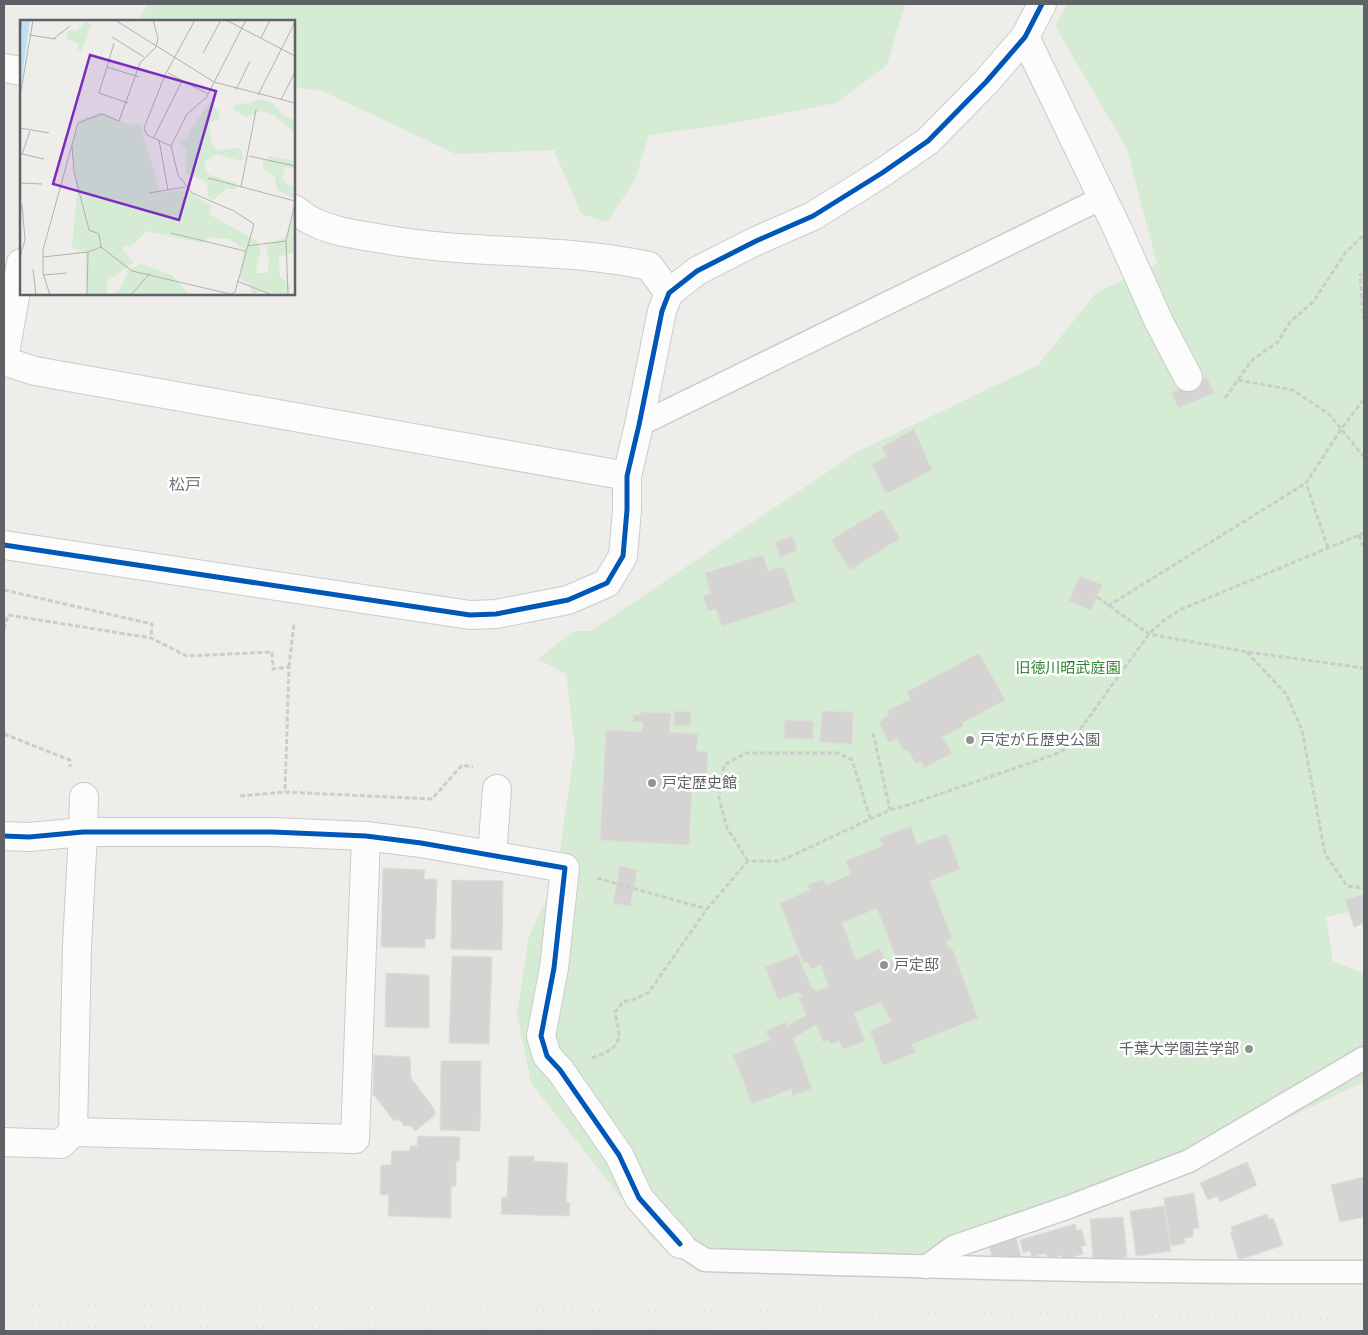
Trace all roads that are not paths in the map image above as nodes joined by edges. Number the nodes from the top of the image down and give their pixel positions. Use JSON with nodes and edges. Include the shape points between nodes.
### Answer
{"nodes":[{"id":1,"x":1042,"y":4,"type":"edge"},
{"id":2,"x":1025,"y":36,"type":"junction"},
{"id":3,"x":4,"y":68,"type":"edge"},
{"id":4,"x":20,"y":71,"type":"edge"},
{"id":5,"x":1102,"y":198,"type":"junction"},
{"id":6,"x":295,"y":210,"type":"edge"},
{"id":7,"x":20,"y":269,"type":"edge"},
{"id":8,"x":669,"y":293,"type":"junction"},
{"id":9,"x":4,"y":360,"type":"edge"},
{"id":10,"x":1188,"y":377,"type":"dead end"},
{"id":11,"x":639,"y":425,"type":"junction"},
{"id":12,"x":627,"y":476,"type":"junction"},
{"id":13,"x":4,"y":545,"type":"edge"},
{"id":14,"x":497,"y":789,"type":"dead end"},
{"id":15,"x":84,"y":797,"type":"dead end"},
{"id":16,"x":84,"y":832,"type":"junction"},
{"id":17,"x":4,"y":836,"type":"edge"},
{"id":18,"x":366,"y":836,"type":"junction"},
{"id":19,"x":492,"y":855,"type":"junction"},
{"id":20,"x":1364,"y":1058,"type":"edge"},
{"id":21,"x":73,"y":1132,"type":"junction"},
{"id":22,"x":4,"y":1142,"type":"edge"},
{"id":23,"x":680,"y":1244,"type":"joint"},
{"id":24,"x":926,"y":1267,"type":"junction"},
{"id":25,"x":1364,"y":1272,"type":"edge"}],
"edges":[{"from":1,"to":2,"type":"street"},
{"from":2,"to":5,"type":"street"},
{"from":2,"to":8,"type":"street","via":[[986,82],[928,141],[812,216],[697,272]]},
{"from":3,"to":4,"type":"street"},
{"from":5,"to":10,"type":"street"},
{"from":5,"to":11,"type":"lane"},
{"from":6,"to":8,"type":"street","via":[[315,223],[336,230],[413,244],[625,260],[649,266]]},
{"from":7,"to":9,"type":"street"},
{"from":8,"to":11,"type":"street","via":[[662,311]]},
{"from":9,"to":12,"type":"street","via":[[35,372]]},
{"from":11,"to":12,"type":"street"},
{"from":12,"to":13,"type":"street","via":[[623,556],[607,583],[568,600],[496,614],[470,615]]},
{"from":14,"to":19,"type":"street"},
{"from":15,"to":16,"type":"street"},
{"from":16,"to":17,"type":"street"},
{"from":16,"to":18,"type":"street","via":[[272,832]]},
{"from":16,"to":21,"type":"street","via":[[77,946]]},
{"from":18,"to":19,"type":"street"},
{"from":18,"to":21,"type":"street","via":[[355,1139]]},
{"from":19,"to":23,"type":"street","via":[[565,868],[554,968],[541,1036],[547,1056],[619,1155],[639,1198]]},
{"from":20,"to":24,"type":"lane","via":[[1189,1161],[953,1247]]},
{"from":21,"to":22,"type":"street","via":[[61,1144]]},
{"from":23,"to":24,"type":"lane","via":[[705,1260]]},
{"from":24,"to":25,"type":"lane"}]}
